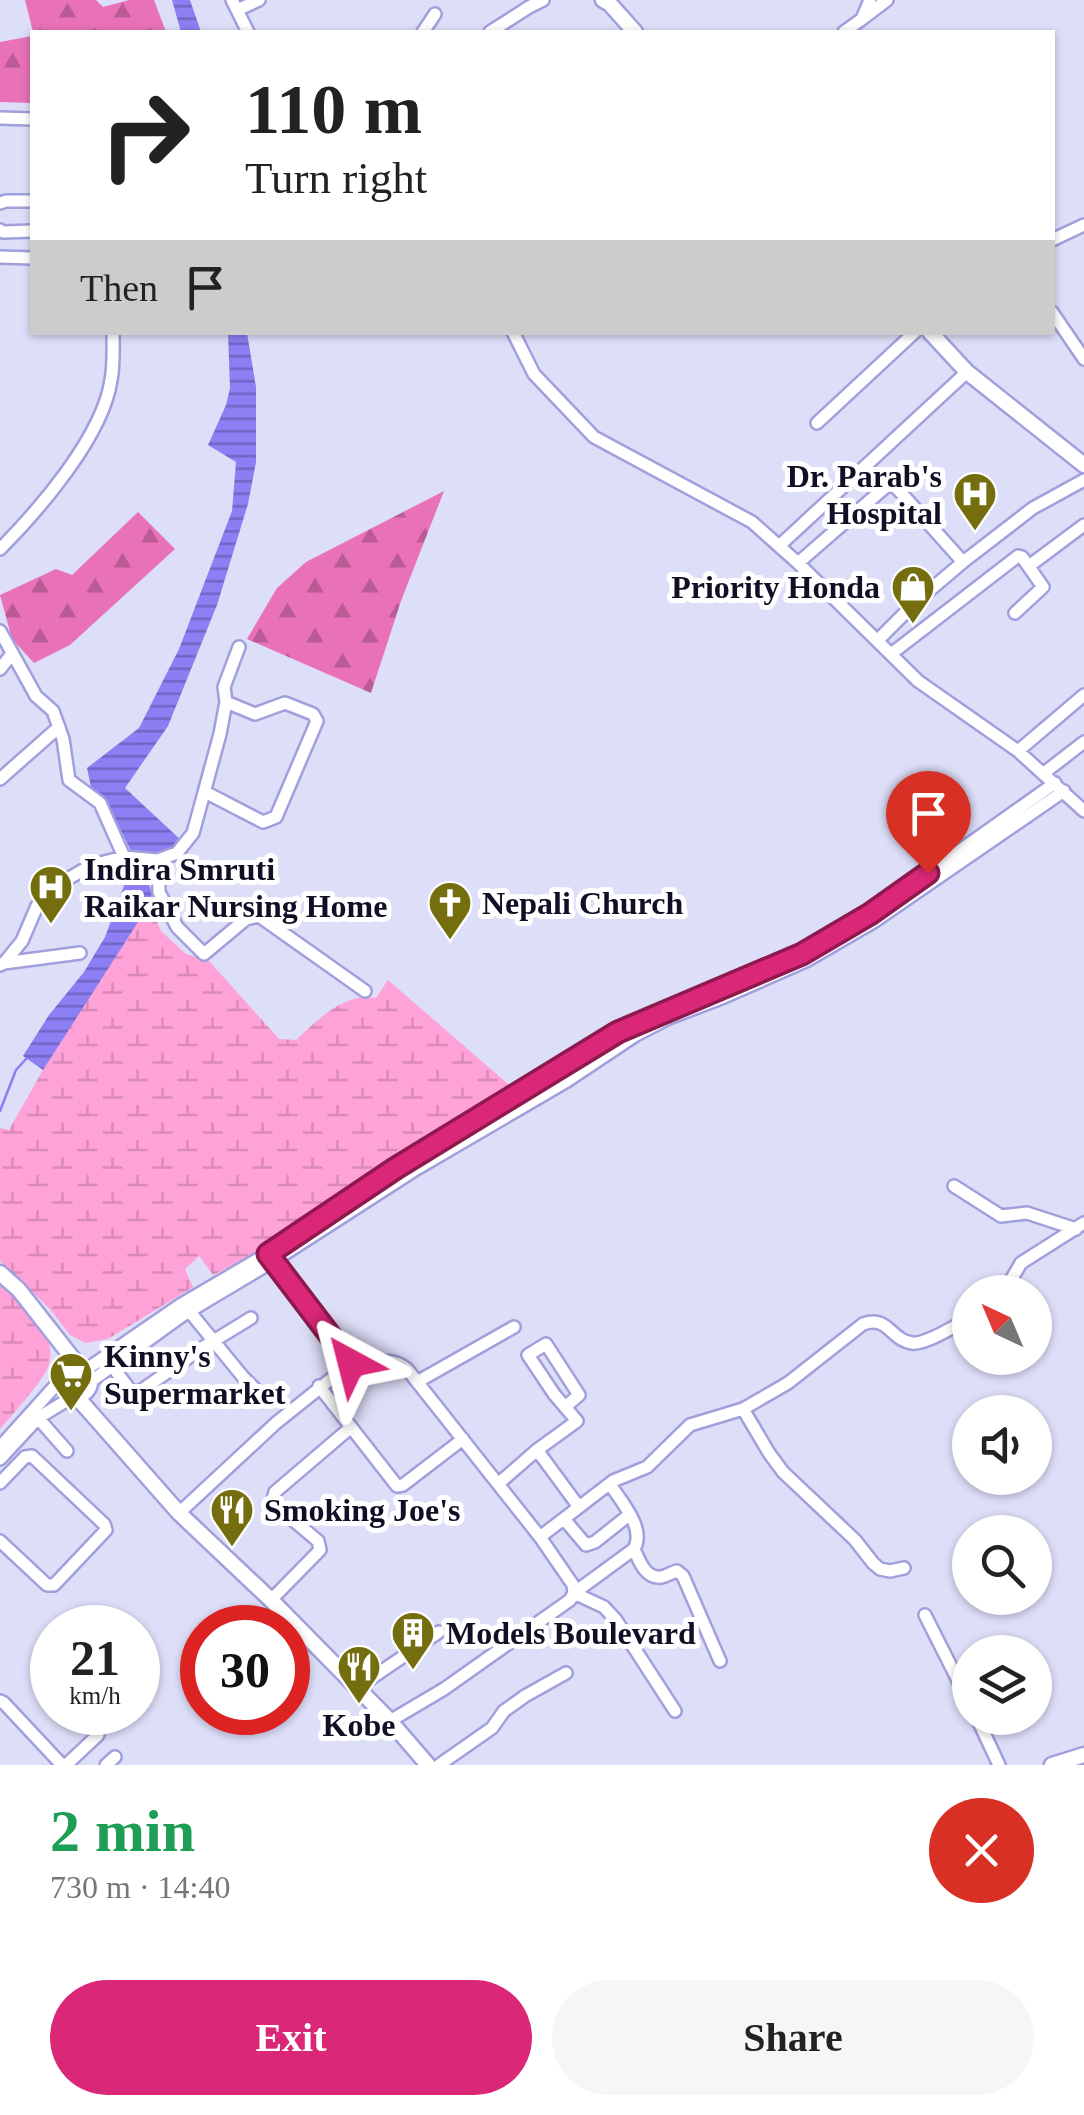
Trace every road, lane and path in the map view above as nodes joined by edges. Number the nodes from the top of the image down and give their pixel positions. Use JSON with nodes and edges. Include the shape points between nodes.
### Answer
{"nodes":[{"id":1,"x":259,"y":0,"type":"edge"},
{"id":2,"x":543,"y":0,"type":"edge"},
{"id":3,"x":603,"y":0,"type":"edge"},
{"id":4,"x":870,"y":0,"type":"edge"},
{"id":5,"x":887,"y":0,"type":"edge"},
{"id":6,"x":235,"y":5,"type":"edge"},
{"id":7,"x":435,"y":14,"type":"dead end"},
{"id":8,"x":862,"y":19,"type":"junction"},
{"id":9,"x":506,"y":29,"type":"edge"},
{"id":10,"x":247,"y":30,"type":"edge"},
{"id":11,"x":425,"y":30,"type":"edge"},
{"id":12,"x":633,"y":30,"type":"edge"},
{"id":13,"x":847,"y":30,"type":"edge"},
{"id":14,"x":0,"y":118,"type":"edge"},
{"id":15,"x":30,"y":119,"type":"edge"},
{"id":16,"x":30,"y":200,"type":"edge"},
{"id":17,"x":0,"y":203,"type":"edge"},
{"id":18,"x":1084,"y":224,"type":"edge"},
{"id":19,"x":0,"y":230,"type":"edge"},
{"id":20,"x":30,"y":231,"type":"edge"},
{"id":21,"x":1055,"y":238,"type":"edge"},
{"id":22,"x":0,"y":257,"type":"edge"},
{"id":23,"x":30,"y":258,"type":"edge"},
{"id":24,"x":1055,"y":316,"type":"edge"},
{"id":25,"x":113,"y":335,"type":"edge"},
{"id":26,"x":514,"y":335,"type":"edge"},
{"id":27,"x":912,"y":335,"type":"edge"},
{"id":28,"x":933,"y":335,"type":"edge"},
{"id":29,"x":1084,"y":358,"type":"edge"},
{"id":30,"x":967,"y":372,"type":"junction"},
{"id":31,"x":817,"y":423,"type":"dead end"},
{"id":32,"x":1084,"y":465,"type":"edge"},
{"id":33,"x":1084,"y":480,"type":"edge"},
{"id":34,"x":1084,"y":526,"type":"edge"},
{"id":35,"x":779,"y":546,"type":"junction"},
{"id":36,"x":0,"y":550,"type":"edge"},
{"id":37,"x":963,"y":562,"type":"junction"},
{"id":38,"x":798,"y":563,"type":"junction"},
{"id":39,"x":1029,"y":566,"type":"junction"},
{"id":40,"x":1015,"y":613,"type":"dead end"},
{"id":41,"x":0,"y":631,"type":"edge"},
{"id":42,"x":877,"y":640,"type":"junction"},
{"id":43,"x":239,"y":646,"type":"dead end"},
{"id":44,"x":891,"y":654,"type":"junction"},
{"id":45,"x":12,"y":655,"type":"junction"},
{"id":46,"x":0,"y":669,"type":"edge"},
{"id":47,"x":1084,"y":696,"type":"edge"},
{"id":48,"x":226,"y":702,"type":"junction"},
{"id":49,"x":59,"y":727,"type":"junction"},
{"id":50,"x":1084,"y":742,"type":"edge"},
{"id":51,"x":1018,"y":751,"type":"junction"},
{"id":52,"x":1044,"y":773,"type":"junction"},
{"id":53,"x":0,"y":778,"type":"edge"},
{"id":54,"x":1059,"y":787,"type":"junction"},
{"id":55,"x":205,"y":792,"type":"junction"},
{"id":56,"x":1084,"y":811,"type":"edge"},
{"id":57,"x":124,"y":856,"type":"junction"},
{"id":58,"x":158,"y":860,"type":"junction"},
{"id":59,"x":80,"y":952,"type":"dead end"},
{"id":60,"x":2,"y":964,"type":"edge"},
{"id":61,"x":365,"y":991,"type":"dead end"},
{"id":62,"x":954,"y":1186,"type":"dead end"},
{"id":63,"x":1080,"y":1226,"type":"edge"},
{"id":64,"x":270,"y":1258,"type":"junction"},
{"id":65,"x":0,"y":1273,"type":"edge"},
{"id":66,"x":1014,"y":1275,"type":"edge"},
{"id":67,"x":190,"y":1312,"type":"junction"},
{"id":68,"x":250,"y":1318,"type":"dead end"},
{"id":69,"x":514,"y":1327,"type":"dead end"},
{"id":70,"x":952,"y":1327,"type":"edge"},
{"id":71,"x":212,"y":1341,"type":"junction"},
{"id":72,"x":351,"y":1363,"type":"junction"},
{"id":73,"x":112,"y":1366,"type":"junction"},
{"id":74,"x":78,"y":1381,"type":"junction"},
{"id":75,"x":417,"y":1382,"type":"junction"},
{"id":76,"x":320,"y":1386,"type":"junction"},
{"id":77,"x":261,"y":1394,"type":"dead end"},
{"id":78,"x":565,"y":1407,"type":"junction"},
{"id":79,"x":743,"y":1409,"type":"junction"},
{"id":80,"x":38,"y":1418,"type":"junction"},
{"id":81,"x":350,"y":1428,"type":"junction"},
{"id":82,"x":462,"y":1439,"type":"junction"},
{"id":83,"x":0,"y":1447,"type":"edge"},
{"id":84,"x":537,"y":1450,"type":"junction"},
{"id":85,"x":67,"y":1451,"type":"dead end"},
{"id":86,"x":0,"y":1459,"type":"edge"},
{"id":87,"x":0,"y":1484,"type":"edge"},
{"id":88,"x":498,"y":1484,"type":"junction"},
{"id":89,"x":610,"y":1484,"type":"junction"},
{"id":90,"x":579,"y":1507,"type":"junction"},
{"id":91,"x":180,"y":1514,"type":"junction"},
{"id":92,"x":629,"y":1515,"type":"junction"},
{"id":93,"x":564,"y":1519,"type":"junction"},
{"id":94,"x":540,"y":1537,"type":"junction"},
{"id":95,"x":0,"y":1541,"type":"edge"},
{"id":96,"x":634,"y":1548,"type":"junction"},
{"id":97,"x":904,"y":1568,"type":"dead end"},
{"id":98,"x":574,"y":1593,"type":"junction"},
{"id":99,"x":271,"y":1600,"type":"junction"},
{"id":100,"x":925,"y":1616,"type":"dead end"},
{"id":101,"x":438,"y":1632,"type":"dead end"},
{"id":102,"x":720,"y":1661,"type":"dead end"},
{"id":103,"x":952,"y":1669,"type":"edge"},
{"id":104,"x":566,"y":1673,"type":"dead end"},
{"id":105,"x":357,"y":1688,"type":"junction"},
{"id":106,"x":0,"y":1700,"type":"edge"},
{"id":107,"x":675,"y":1711,"type":"dead end"},
{"id":108,"x":390,"y":1721,"type":"junction"},
{"id":109,"x":98,"y":1735,"type":"dead end"},
{"id":110,"x":985,"y":1735,"type":"edge"},
{"id":111,"x":1084,"y":1755,"type":"edge"},
{"id":112,"x":64,"y":1765,"type":"edge"},
{"id":113,"x":428,"y":1765,"type":"edge"},
{"id":114,"x":439,"y":1765,"type":"edge"},
{"id":115,"x":999,"y":1765,"type":"edge"},
{"id":116,"x":1052,"y":1765,"type":"edge"}],
"edges":[{"from":1,"to":6,"type":"street"},
{"from":2,"to":9,"type":"street"},
{"from":3,"to":12,"type":"main road"},
{"from":4,"to":8,"type":"street"},
{"from":5,"to":8,"type":"street"},
{"from":6,"to":10,"type":"street"},
{"from":7,"to":11,"type":"street"},
{"from":8,"to":13,"type":"street"},
{"from":14,"to":15,"type":"street"},
{"from":16,"to":17,"type":"street"},
{"from":18,"to":21,"type":"street"},
{"from":19,"to":20,"type":"street"},
{"from":22,"to":23,"type":"street"},
{"from":24,"to":29,"type":"street"},
{"from":25,"to":36,"type":"street","via":[[111,382],[94,428],[32,518]]},
{"from":26,"to":35,"type":"street","via":[[534,374],[594,437],[752,522]]},
{"from":27,"to":31,"type":"street"},
{"from":28,"to":30,"type":"main road"},
{"from":30,"to":32,"type":"main road"},
{"from":30,"to":35,"type":"street"},
{"from":33,"to":37,"type":"street","via":[[1033,508]]},
{"from":34,"to":39,"type":"street"},
{"from":35,"to":38,"type":"street"},
{"from":37,"to":38,"type":"street","via":[[890,483]]},
{"from":37,"to":42,"type":"street"},
{"from":38,"to":42,"type":"street"},
{"from":39,"to":40,"type":"street","via":[[1043,587]]},
{"from":39,"to":44,"type":"street","via":[[1014,558]]},
{"from":41,"to":45,"type":"street"},
{"from":42,"to":44,"type":"street"},
{"from":43,"to":48,"type":"street","via":[[224,687]]},
{"from":44,"to":51,"type":"street"},
{"from":45,"to":46,"type":"street"},
{"from":45,"to":49,"type":"street"},
{"from":47,"to":51,"type":"street"},
{"from":48,"to":55,"type":"street"},
{"from":48,"to":55,"type":"street","via":[[255,714],[285,703],[317,720],[276,817],[262,822]]},
{"from":49,"to":53,"type":"street"},
{"from":49,"to":57,"type":"street","via":[[69,780],[100,802]]},
{"from":50,"to":52,"type":"street"},
{"from":51,"to":52,"type":"street"},
{"from":52,"to":54,"type":"street"},
{"from":54,"to":56,"type":"street"},
{"from":54,"to":64,"type":"street","via":[[875,921],[806,961],[636,1036]]},
{"from":55,"to":58,"type":"street","via":[[193,833],[177,853]]},
{"from":57,"to":58,"type":"street"},
{"from":57,"to":60,"type":"street","via":[[62,882],[38,906]]},
{"from":58,"to":61,"type":"street","via":[[158,892],[177,927],[204,954],[259,916]]},
{"from":59,"to":60,"type":"street"},
{"from":62,"to":63,"type":"street","via":[[1001,1216],[1026,1213]]},
{"from":63,"to":66,"type":"street","via":[[1021,1263]]},
{"from":64,"to":67,"type":"street"},
{"from":64,"to":72,"type":"street"},
{"from":64,"to":74,"type":"street","via":[[180,1306]]},
{"from":65,"to":74,"type":"main road","via":[[56,1336]]},
{"from":67,"to":71,"type":"street"},
{"from":67,"to":73,"type":"street"},
{"from":68,"to":71,"type":"street"},
{"from":69,"to":75,"type":"street"},
{"from":70,"to":79,"type":"street","via":[[914,1343],[881,1322],[863,1324]]},
{"from":71,"to":73,"type":"street","via":[[139,1392]]},
{"from":71,"to":77,"type":"street"},
{"from":72,"to":75,"type":"street","via":[[399,1362]]},
{"from":72,"to":76,"type":"street"},
{"from":73,"to":74,"type":"street"},
{"from":74,"to":80,"type":"street"},
{"from":74,"to":83,"type":"street"},
{"from":74,"to":91,"type":"main road","via":[[92,1412]]},
{"from":75,"to":82,"type":"street"},
{"from":76,"to":81,"type":"street"},
{"from":76,"to":91,"type":"street"},
{"from":78,"to":78,"type":"street","via":[[528,1355],[546,1344],[579,1395]]},
{"from":78,"to":84,"type":"street","via":[[577,1421]]},
{"from":79,"to":89,"type":"street","via":[[690,1425],[648,1468]]},
{"from":79,"to":97,"type":"street","via":[[782,1472],[880,1569]]},
{"from":80,"to":85,"type":"street"},
{"from":80,"to":86,"type":"street"},
{"from":81,"to":82,"type":"street","via":[[397,1486]]},
{"from":81,"to":99,"type":"street","via":[[275,1492],[274,1504],[320,1550]]},
{"from":82,"to":88,"type":"street"},
{"from":84,"to":88,"type":"street"},
{"from":84,"to":90,"type":"street"},
{"from":87,"to":95,"type":"street","via":[[32,1456],[106,1530],[47,1586]]},
{"from":88,"to":94,"type":"street"},
{"from":89,"to":90,"type":"street"},
{"from":89,"to":92,"type":"street"},
{"from":90,"to":93,"type":"street"},
{"from":91,"to":99,"type":"main road"},
{"from":92,"to":93,"type":"street","via":[[586,1545]]},
{"from":92,"to":96,"type":"street","via":[[638,1531]]},
{"from":93,"to":94,"type":"street"},
{"from":94,"to":98,"type":"street"},
{"from":96,"to":98,"type":"street"},
{"from":96,"to":102,"type":"street","via":[[651,1575],[682,1576]]},
{"from":98,"to":107,"type":"street","via":[[616,1620]]},
{"from":98,"to":108,"type":"street"},
{"from":99,"to":105,"type":"main road"},
{"from":100,"to":103,"type":"street"},
{"from":101,"to":105,"type":"street"},
{"from":104,"to":114,"type":"street","via":[[514,1704]]},
{"from":105,"to":108,"type":"main road"},
{"from":106,"to":112,"type":"street"},
{"from":108,"to":113,"type":"main road"},
{"from":109,"to":112,"type":"street"},
{"from":110,"to":115,"type":"street"},
{"from":111,"to":116,"type":"main road"}]}
